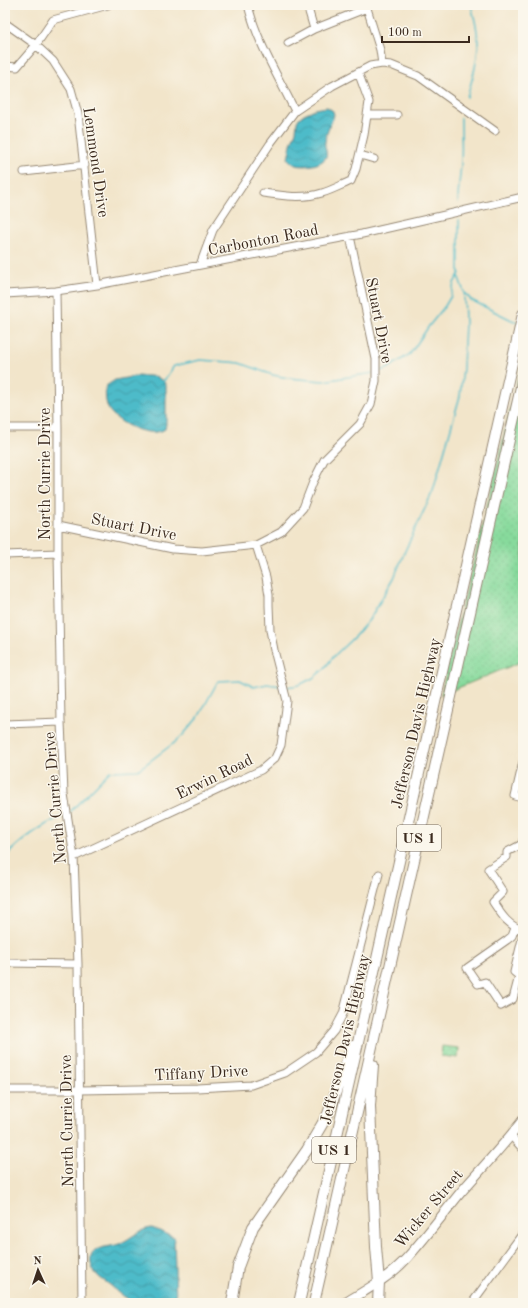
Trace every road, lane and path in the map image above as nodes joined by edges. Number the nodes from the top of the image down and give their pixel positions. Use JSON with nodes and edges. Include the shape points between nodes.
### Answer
{"nodes":[{"id":1,"x":108,"y":5,"type":"edge"},
{"id":2,"x":248,"y":5,"type":"edge"},
{"id":3,"x":307,"y":5,"type":"edge"},
{"id":4,"x":367,"y":7,"type":"edge"},
{"id":5,"x":5,"y":22,"type":"edge"},
{"id":6,"x":314,"y":29,"type":"junction"},
{"id":7,"x":288,"y":43,"type":"dead end"},
{"id":8,"x":36,"y":45,"type":"junction"},
{"id":9,"x":382,"y":64,"type":"junction"},
{"id":10,"x":5,"y":66,"type":"edge"},
{"id":11,"x":358,"y":72,"type":"junction"},
{"id":12,"x":295,"y":110,"type":"junction"},
{"id":13,"x":367,"y":115,"type":"junction"},
{"id":14,"x":397,"y":115,"type":"dead end"},
{"id":15,"x":495,"y":131,"type":"dead end"},
{"id":16,"x":360,"y":155,"type":"junction"},
{"id":17,"x":374,"y":158,"type":"dead end"},
{"id":18,"x":85,"y":165,"type":"junction"},
{"id":19,"x":24,"y":172,"type":"dead end"},
{"id":20,"x":264,"y":192,"type":"dead end"},
{"id":21,"x":523,"y":197,"type":"edge"},
{"id":22,"x":350,"y":236,"type":"junction"},
{"id":23,"x":200,"y":265,"type":"junction"},
{"id":24,"x":97,"y":285,"type":"junction"},
{"id":25,"x":56,"y":291,"type":"junction"},
{"id":26,"x":5,"y":294,"type":"edge"},
{"id":27,"x":523,"y":314,"type":"edge"},
{"id":28,"x":523,"y":378,"type":"edge"},
{"id":29,"x":5,"y":428,"type":"edge"},
{"id":30,"x":58,"y":428,"type":"junction"},
{"id":31,"x":58,"y":525,"type":"junction"},
{"id":32,"x":256,"y":545,"type":"junction"},
{"id":33,"x":58,"y":553,"type":"junction"},
{"id":34,"x":5,"y":555,"type":"edge"},
{"id":35,"x":61,"y":722,"type":"junction"},
{"id":36,"x":5,"y":724,"type":"edge"},
{"id":37,"x":523,"y":762,"type":"edge"},
{"id":38,"x":523,"y":798,"type":"edge"},
{"id":39,"x":522,"y":842,"type":"edge"},
{"id":40,"x":523,"y":852,"type":"edge"},
{"id":41,"x":74,"y":857,"type":"junction"},
{"id":42,"x":379,"y":874,"type":"dead end"},
{"id":43,"x":515,"y":928,"type":"junction"},
{"id":44,"x":523,"y":930,"type":"edge"},
{"id":45,"x":523,"y":935,"type":"edge"},
{"id":46,"x":5,"y":963,"type":"edge"},
{"id":47,"x":78,"y":964,"type":"junction"},
{"id":48,"x":369,"y":997,"type":"junction"},
{"id":49,"x":379,"y":1018,"type":"junction"},
{"id":50,"x":5,"y":1090,"type":"edge"},
{"id":51,"x":80,"y":1090,"type":"junction"},
{"id":52,"x":523,"y":1120,"type":"edge"},
{"id":53,"x":511,"y":1136,"type":"junction"},
{"id":54,"x":523,"y":1149,"type":"edge"},
{"id":55,"x":523,"y":1233,"type":"edge"},
{"id":56,"x":379,"y":1282,"type":"junction"},
{"id":57,"x":314,"y":1300,"type":"edge"},
{"id":58,"x":82,"y":1303,"type":"edge"},
{"id":59,"x":232,"y":1303,"type":"edge"},
{"id":60,"x":299,"y":1303,"type":"edge"},
{"id":61,"x":345,"y":1303,"type":"edge"},
{"id":62,"x":378,"y":1303,"type":"edge"},
{"id":63,"x":472,"y":1303,"type":"edge"}],
"edges":[{"from":1,"to":8,"type":"street","via":[[53,20]]},
{"from":2,"to":12,"type":"street","via":[[260,42]]},
{"from":3,"to":6,"type":"street"},
{"from":4,"to":6,"type":"street"},
{"from":4,"to":9,"type":"street"},
{"from":5,"to":8,"type":"street","name":"Lemmond Drive"},
{"from":6,"to":7,"type":"street"},
{"from":8,"to":10,"type":"street","via":[[17,67]]},
{"from":8,"to":18,"type":"street","name":"Lemmond Drive","via":[[53,61],[71,88],[78,114]]},
{"from":9,"to":11,"type":"street"},
{"from":9,"to":15,"type":"street","via":[[396,66],[418,76]]},
{"from":11,"to":12,"type":"street"},
{"from":11,"to":13,"type":"street","via":[[369,102]]},
{"from":12,"to":23,"type":"street","via":[[213,230]]},
{"from":13,"to":14,"type":"street"},
{"from":13,"to":16,"type":"street"},
{"from":16,"to":17,"type":"street"},
{"from":16,"to":20,"type":"street","via":[[351,181],[322,193],[304,197]]},
{"from":18,"to":19,"type":"street"},
{"from":18,"to":24,"type":"street","name":"Lemmond Drive"},
{"from":21,"to":22,"type":"street","name":"Carbonton Road"},
{"from":22,"to":23,"type":"street","name":"Carbonton Road"},
{"from":22,"to":32,"type":"street","name":"Stuart Drive","via":[[376,359],[376,381],[371,404],[360,424],[324,460],[303,508],[280,532]]},
{"from":23,"to":24,"type":"street","name":"Carbonton Road"},
{"from":24,"to":25,"type":"street","name":"Carbonton Road"},
{"from":25,"to":26,"type":"street","name":"Carbonton Road"},
{"from":25,"to":30,"type":"street","name":"North Currie Drive"},
{"from":27,"to":48,"type":"highway","name":"Jefferson Davis Highway","number":"US 1"},
{"from":28,"to":49,"type":"highway","name":"Jefferson Davis Highway","number":"US 1"},
{"from":29,"to":30,"type":"street"},
{"from":30,"to":31,"type":"street","name":"North Currie Drive"},
{"from":31,"to":32,"type":"street","name":"Stuart Drive","via":[[173,549],[202,551]]},
{"from":31,"to":33,"type":"street","name":"North Currie Drive"},
{"from":32,"to":41,"type":"street","name":"Erwin Road","via":[[266,577],[270,630],[287,701],[282,745],[275,758],[261,770]]},
{"from":33,"to":34,"type":"street"},
{"from":33,"to":35,"type":"street","name":"North Currie Drive"},
{"from":35,"to":36,"type":"street"},
{"from":35,"to":41,"type":"street","name":"North Currie Drive","via":[[64,794]]},
{"from":37,"to":38,"type":"street","via":[[515,796]]},
{"from":39,"to":40,"type":"street"},
{"from":39,"to":43,"type":"street","via":[[506,852],[507,857],[488,870],[503,892],[493,902]]},
{"from":41,"to":47,"type":"street","name":"North Currie Drive"},
{"from":42,"to":51,"type":"street","name":"Tiffany Drive","via":[[343,1014],[334,1031],[316,1052],[285,1073],[251,1085]]},
{"from":43,"to":44,"type":"street"},
{"from":43,"to":45,"type":"street","via":[[512,936],[467,968],[478,984],[485,982],[501,1006],[513,999],[519,976],[514,972]]},
{"from":46,"to":47,"type":"street"},
{"from":47,"to":51,"type":"street","name":"North Currie Drive"},
{"from":48,"to":59,"type":"highway","via":[[328,1114],[307,1150],[253,1227],[238,1267]]},
{"from":48,"to":60,"type":"highway","name":"Jefferson Davis Highway","number":"US 1"},
{"from":49,"to":56,"type":"highway","via":[[370,1106]]},
{"from":49,"to":57,"type":"highway","name":"Jefferson Davis Highway","number":"US 1"},
{"from":50,"to":51,"type":"street","name":"Tiffany Drive"},
{"from":51,"to":58,"type":"street","name":"North Currie Drive"},
{"from":52,"to":53,"type":"main road","name":"Wicker Street"},
{"from":53,"to":54,"type":"street"},
{"from":53,"to":56,"type":"main road","name":"Wicker Street","via":[[443,1213],[407,1259]]},
{"from":55,"to":63,"type":"street"},
{"from":56,"to":61,"type":"main road","name":"Wicker Street"},
{"from":56,"to":62,"type":"highway"}]}
